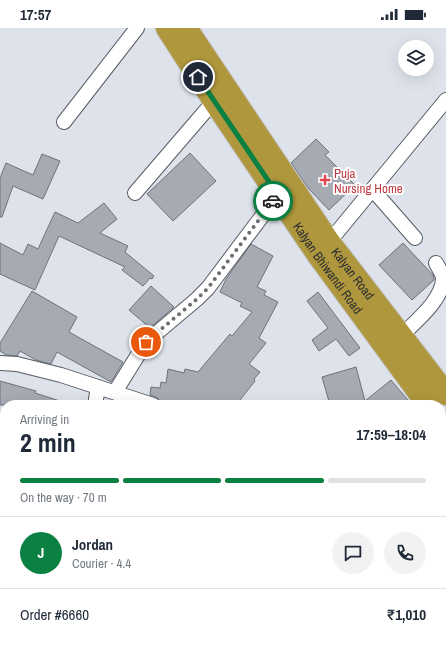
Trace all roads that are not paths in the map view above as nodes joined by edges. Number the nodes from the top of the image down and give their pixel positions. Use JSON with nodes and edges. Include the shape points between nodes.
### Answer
{"nodes":[{"id":1,"x":137,"y":28,"type":"edge"},
{"id":2,"x":167,"y":28,"type":"edge"},
{"id":3,"x":192,"y":31,"type":"edge"},
{"id":4,"x":446,"y":100,"type":"edge"},
{"id":5,"x":214,"y":101,"type":"junction"},
{"id":6,"x":64,"y":122,"type":"dead end"},
{"id":7,"x":372,"y":190,"type":"junction"},
{"id":8,"x":135,"y":193,"type":"dead end"},
{"id":9,"x":278,"y":195,"type":"junction"},
{"id":10,"x":415,"y":238,"type":"dead end"},
{"id":11,"x":329,"y":242,"type":"junction"},
{"id":12,"x":436,"y":263,"type":"dead end"},
{"id":13,"x":401,"y":336,"type":"junction"},
{"id":14,"x":0,"y":363,"type":"edge"},
{"id":15,"x":98,"y":387,"type":"junction"},
{"id":16,"x":115,"y":392,"type":"junction"},
{"id":17,"x":446,"y":394,"type":"edge"},
{"id":18,"x":96,"y":400,"type":"edge"},
{"id":19,"x":138,"y":400,"type":"edge"},
{"id":20,"x":424,"y":400,"type":"edge"}],
"edges":[{"from":1,"to":6,"type":"street"},
{"from":2,"to":5,"type":"highway","name":"Kalyan Bhiwandi Road"},
{"from":3,"to":11,"type":"highway","name":"Kalyan Road"},
{"from":4,"to":7,"type":"street"},
{"from":5,"to":8,"type":"street"},
{"from":5,"to":9,"type":"highway","name":"Kalyan Bhiwandi Road"},
{"from":7,"to":10,"type":"street"},
{"from":7,"to":11,"type":"street"},
{"from":9,"to":16,"type":"street","via":[[208,288],[146,342]]},
{"from":9,"to":20,"type":"highway","name":"Kalyan Bhiwandi Road","via":[[318,255]]},
{"from":11,"to":13,"type":"highway","name":"Kalyan Road"},
{"from":12,"to":13,"type":"street","via":[[443,276],[442,287],[430,307]]},
{"from":13,"to":17,"type":"highway","name":"Kalyan Road"},
{"from":14,"to":15,"type":"street","via":[[17,364]]},
{"from":15,"to":16,"type":"street"},
{"from":15,"to":18,"type":"street"},
{"from":16,"to":19,"type":"street"}]}
